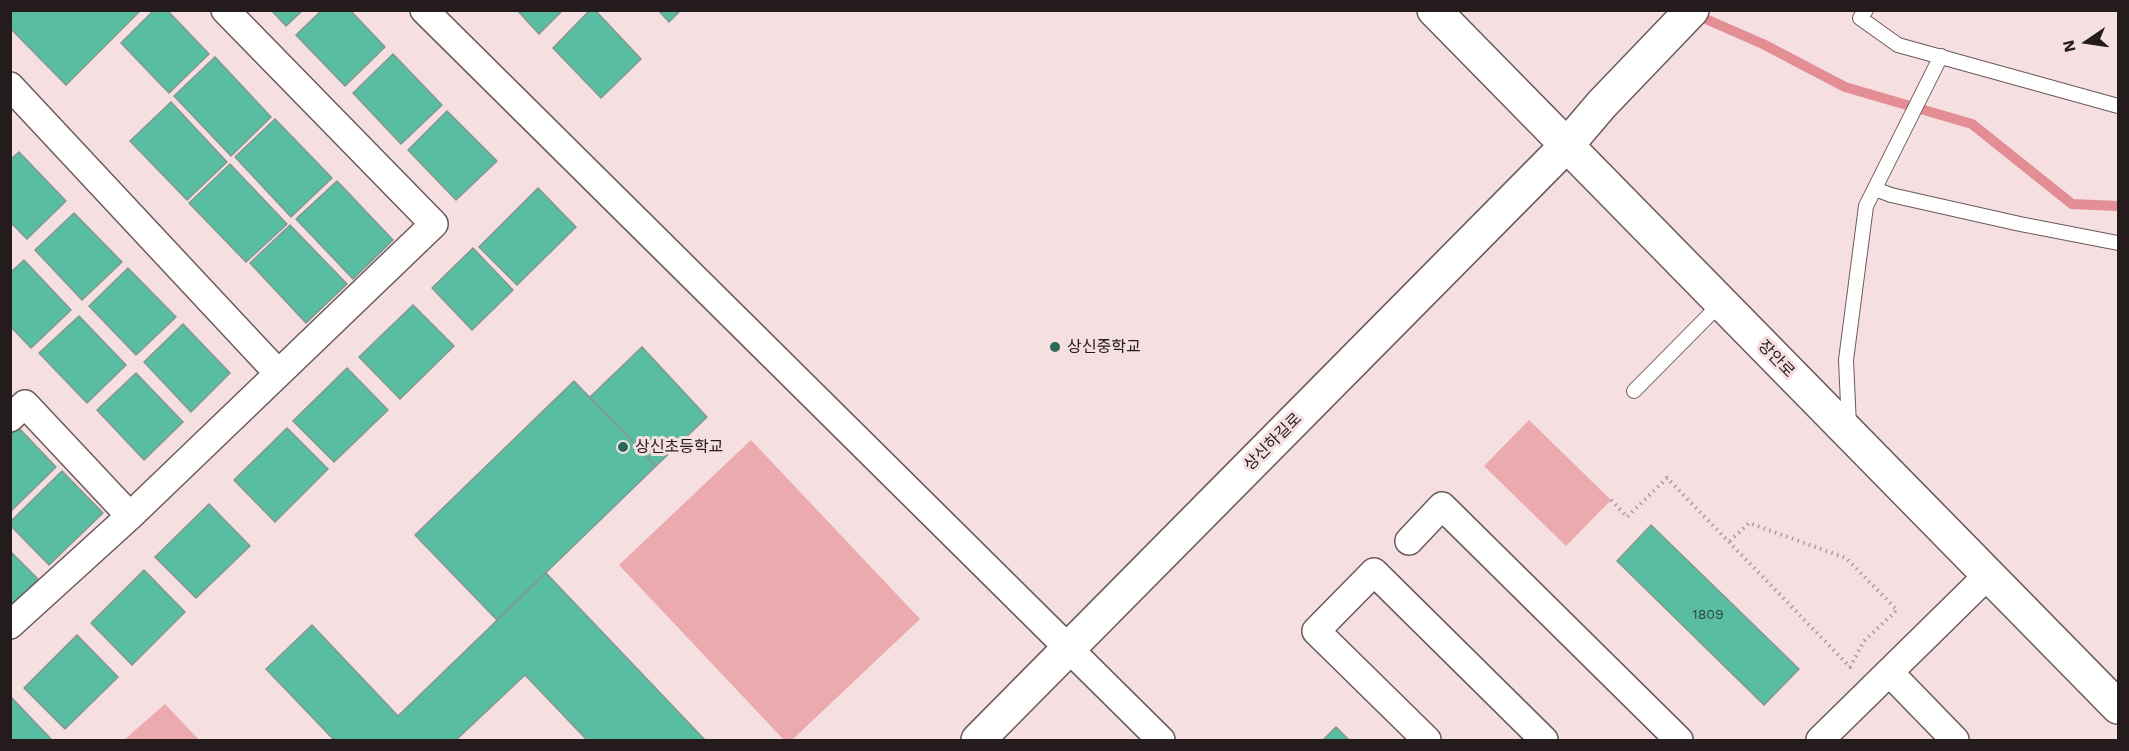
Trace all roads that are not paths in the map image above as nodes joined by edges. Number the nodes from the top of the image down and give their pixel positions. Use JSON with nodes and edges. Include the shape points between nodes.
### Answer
{"nodes":[{"id":1,"x":225,"y":10,"type":"edge"},
{"id":2,"x":424,"y":10,"type":"edge"},
{"id":3,"x":1434,"y":10,"type":"edge"},
{"id":4,"x":1692,"y":10,"type":"edge"},
{"id":5,"x":1866,"y":10,"type":"edge"},
{"id":6,"x":1941,"y":56,"type":"junction"},
{"id":7,"x":10,"y":86,"type":"edge"},
{"id":8,"x":2118,"y":105,"type":"edge"},
{"id":9,"x":1567,"y":145,"type":"junction"},
{"id":10,"x":1878,"y":183,"type":"junction"},
{"id":11,"x":2118,"y":243,"type":"edge"},
{"id":12,"x":1721,"y":303,"type":"junction"},
{"id":13,"x":278,"y":373,"type":"junction"},
{"id":14,"x":1634,"y":391,"type":"dead end"},
{"id":15,"x":15,"y":403,"type":"edge"},
{"id":16,"x":1849,"y":434,"type":"junction"},
{"id":17,"x":130,"y":516,"type":"junction"},
{"id":18,"x":1409,"y":541,"type":"dead end"},
{"id":19,"x":1988,"y":575,"type":"junction"},
{"id":20,"x":10,"y":625,"type":"edge"},
{"id":21,"x":1069,"y":649,"type":"junction"},
{"id":22,"x":1889,"y":672,"type":"junction"},
{"id":23,"x":2118,"y":707,"type":"edge"},
{"id":24,"x":978,"y":741,"type":"edge"},
{"id":25,"x":1161,"y":741,"type":"edge"},
{"id":26,"x":1427,"y":741,"type":"edge"},
{"id":27,"x":1544,"y":741,"type":"edge"},
{"id":28,"x":1679,"y":741,"type":"edge"},
{"id":29,"x":1820,"y":741,"type":"edge"},
{"id":30,"x":1955,"y":741,"type":"edge"}],
"edges":[{"from":1,"to":13,"type":"street","via":[[434,224]]},
{"from":2,"to":21,"type":"street"},
{"from":3,"to":9,"type":"street","name":"장안로"},
{"from":4,"to":9,"type":"street","name":"상신하길로"},
{"from":5,"to":6,"type":"lane","via":[[1860,18],[1898,45]]},
{"from":6,"to":8,"type":"lane"},
{"from":6,"to":10,"type":"lane"},
{"from":7,"to":13,"type":"street"},
{"from":9,"to":12,"type":"street","name":"장안로"},
{"from":9,"to":21,"type":"street","name":"상신하길로"},
{"from":10,"to":11,"type":"lane","via":[[1891,195]]},
{"from":10,"to":16,"type":"lane","via":[[1866,206],[1846,360]]},
{"from":12,"to":14,"type":"lane"},
{"from":12,"to":16,"type":"street","name":"장안로"},
{"from":13,"to":17,"type":"street"},
{"from":15,"to":17,"type":"street"},
{"from":16,"to":19,"type":"street","name":"장안로"},
{"from":17,"to":20,"type":"street"},
{"from":18,"to":28,"type":"street","via":[[1442,506]]},
{"from":19,"to":22,"type":"street"},
{"from":19,"to":23,"type":"street","name":"장안로"},
{"from":21,"to":24,"type":"street","name":"상신하길로"},
{"from":21,"to":25,"type":"street"},
{"from":22,"to":29,"type":"street"},
{"from":22,"to":30,"type":"street"},
{"from":26,"to":27,"type":"street","via":[[1316,631],[1374,572]]}]}
